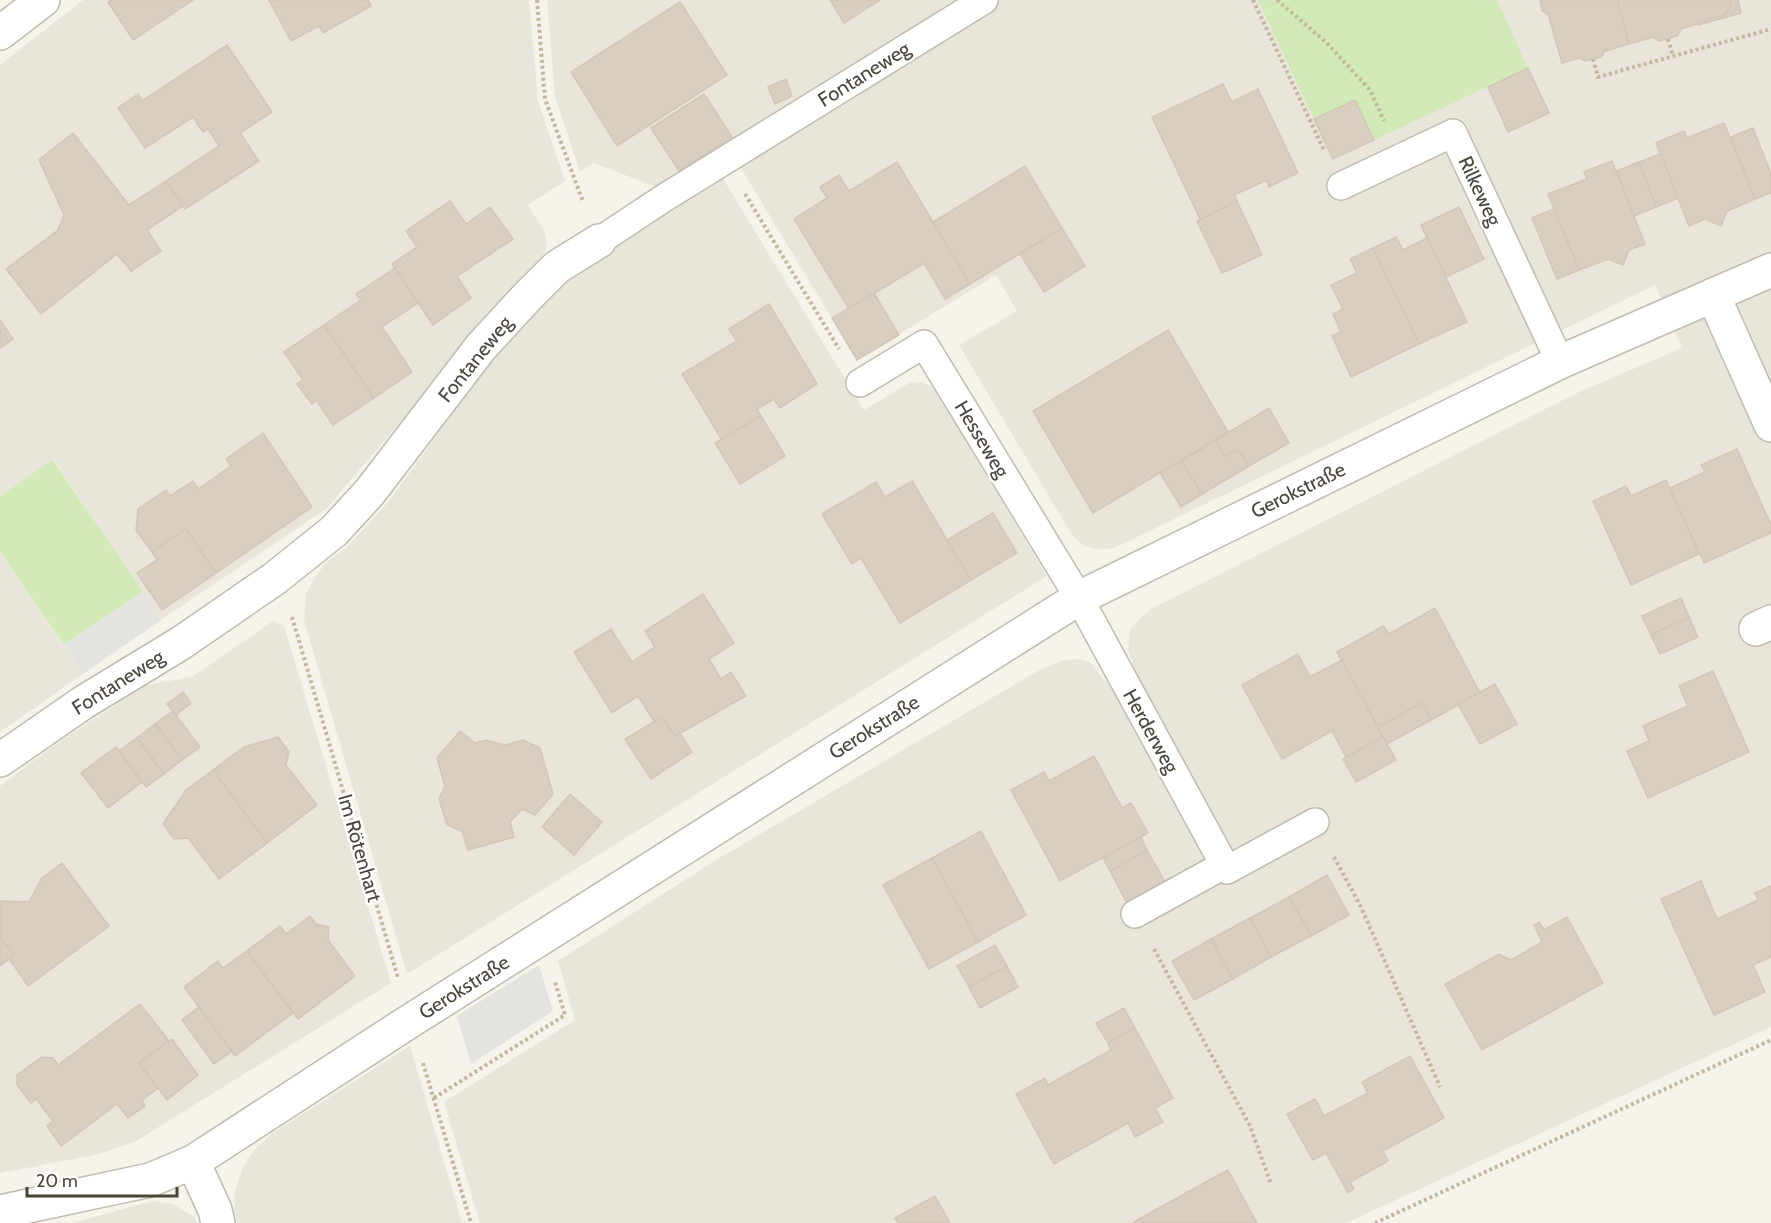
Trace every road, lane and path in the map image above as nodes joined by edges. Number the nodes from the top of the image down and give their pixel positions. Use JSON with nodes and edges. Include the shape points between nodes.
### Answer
{"nodes":[{"id":1,"x":43,"y":0,"type":"edge"},
{"id":2,"x":537,"y":0,"type":"edge"},
{"id":3,"x":984,"y":0,"type":"edge"},
{"id":4,"x":1253,"y":0,"type":"edge"},
{"id":5,"x":1277,"y":0,"type":"edge"},
{"id":6,"x":1771,"y":29,"type":"edge"},
{"id":7,"x":0,"y":33,"type":"edge"},
{"id":8,"x":1668,"y":39,"type":"dead end"},
{"id":9,"x":1673,"y":56,"type":"junction"},
{"id":10,"x":1593,"y":59,"type":"dead end"},
{"id":11,"x":1401,"y":157,"type":"junction"},
{"id":12,"x":573,"y":177,"type":"dead end"},
{"id":13,"x":1341,"y":186,"type":"joint"},
{"id":14,"x":750,"y":202,"type":"dead end"},
{"id":15,"x":599,"y":241,"type":"joint"},
{"id":16,"x":1771,"y":270,"type":"edge"},
{"id":17,"x":1713,"y":295,"type":"junction"},
{"id":18,"x":818,"y":314,"type":"dead end"},
{"id":19,"x":1560,"y":362,"type":"junction"},
{"id":20,"x":860,"y":383,"type":"dead end"},
{"id":21,"x":1771,"y":425,"type":"edge"},
{"id":22,"x":1079,"y":598,"type":"junction"},
{"id":23,"x":289,"y":608,"type":"dead end"},
{"id":24,"x":0,"y":760,"type":"edge"},
{"id":25,"x":1315,"y":822,"type":"joint"},
{"id":26,"x":1224,"y":865,"type":"junction"},
{"id":27,"x":1134,"y":914,"type":"joint"},
{"id":28,"x":542,"y":938,"type":"junction"},
{"id":29,"x":410,"y":1020,"type":"junction"},
{"id":30,"x":1771,"y":1040,"type":"edge"},
{"id":31,"x":1440,"y":1087,"type":"dead end"},
{"id":32,"x":434,"y":1098,"type":"junction"},
{"id":33,"x":193,"y":1162,"type":"junction"},
{"id":34,"x":1271,"y":1184,"type":"dead end"},
{"id":35,"x":0,"y":1212,"type":"edge"},
{"id":36,"x":218,"y":1223,"type":"edge"},
{"id":37,"x":471,"y":1223,"type":"edge"},
{"id":38,"x":1375,"y":1223,"type":"edge"}],
"edges":[{"from":1,"to":7,"type":"street"},
{"from":2,"to":12,"type":"path","via":[[545,99]]},
{"from":3,"to":15,"type":"lane","name":"Fontaneweg"},
{"from":4,"to":13,"type":"path"},
{"from":5,"to":11,"type":"path","via":[[1326,42],[1370,90]]},
{"from":6,"to":9,"type":"path"},
{"from":8,"to":9,"type":"path"},
{"from":9,"to":10,"type":"path","via":[[1598,77]]},
{"from":11,"to":13,"type":"lane","name":"Rilkeweg"},
{"from":11,"to":19,"type":"lane","name":"Rilkeweg","via":[[1453,133]]},
{"from":14,"to":18,"type":"path"},
{"from":15,"to":24,"type":"street","name":"Fontaneweg","via":[[557,267],[489,339],[369,493],[334,531],[209,624]]},
{"from":16,"to":17,"type":"street","name":"Gerokstraße"},
{"from":17,"to":19,"type":"street","name":"Gerokstraße"},
{"from":17,"to":21,"type":"street"},
{"from":19,"to":22,"type":"street","name":"Gerokstraße"},
{"from":20,"to":22,"type":"lane","name":"Hesseweg","via":[[924,344]]},
{"from":22,"to":26,"type":"lane","name":"Herderweg"},
{"from":22,"to":28,"type":"street","name":"Gerokstraße"},
{"from":23,"to":29,"type":"path","name":"Im Rötenhart"},
{"from":25,"to":26,"type":"lane","via":[[1227,870]]},
{"from":25,"to":31,"type":"path","via":[[1361,907]]},
{"from":26,"to":27,"type":"lane"},
{"from":27,"to":34,"type":"path","via":[[1250,1126]]},
{"from":28,"to":29,"type":"street","name":"Gerokstraße"},
{"from":28,"to":32,"type":"path","via":[[565,1015]]},
{"from":29,"to":32,"type":"path","name":"Im Rötenhart"},
{"from":29,"to":33,"type":"street","name":"Gerokstraße"},
{"from":30,"to":38,"type":"path"},
{"from":32,"to":37,"type":"path","name":"Im Rötenhart"},
{"from":33,"to":35,"type":"street","name":"Gerokstraße","via":[[150,1180]]},
{"from":33,"to":36,"type":"street"}]}
